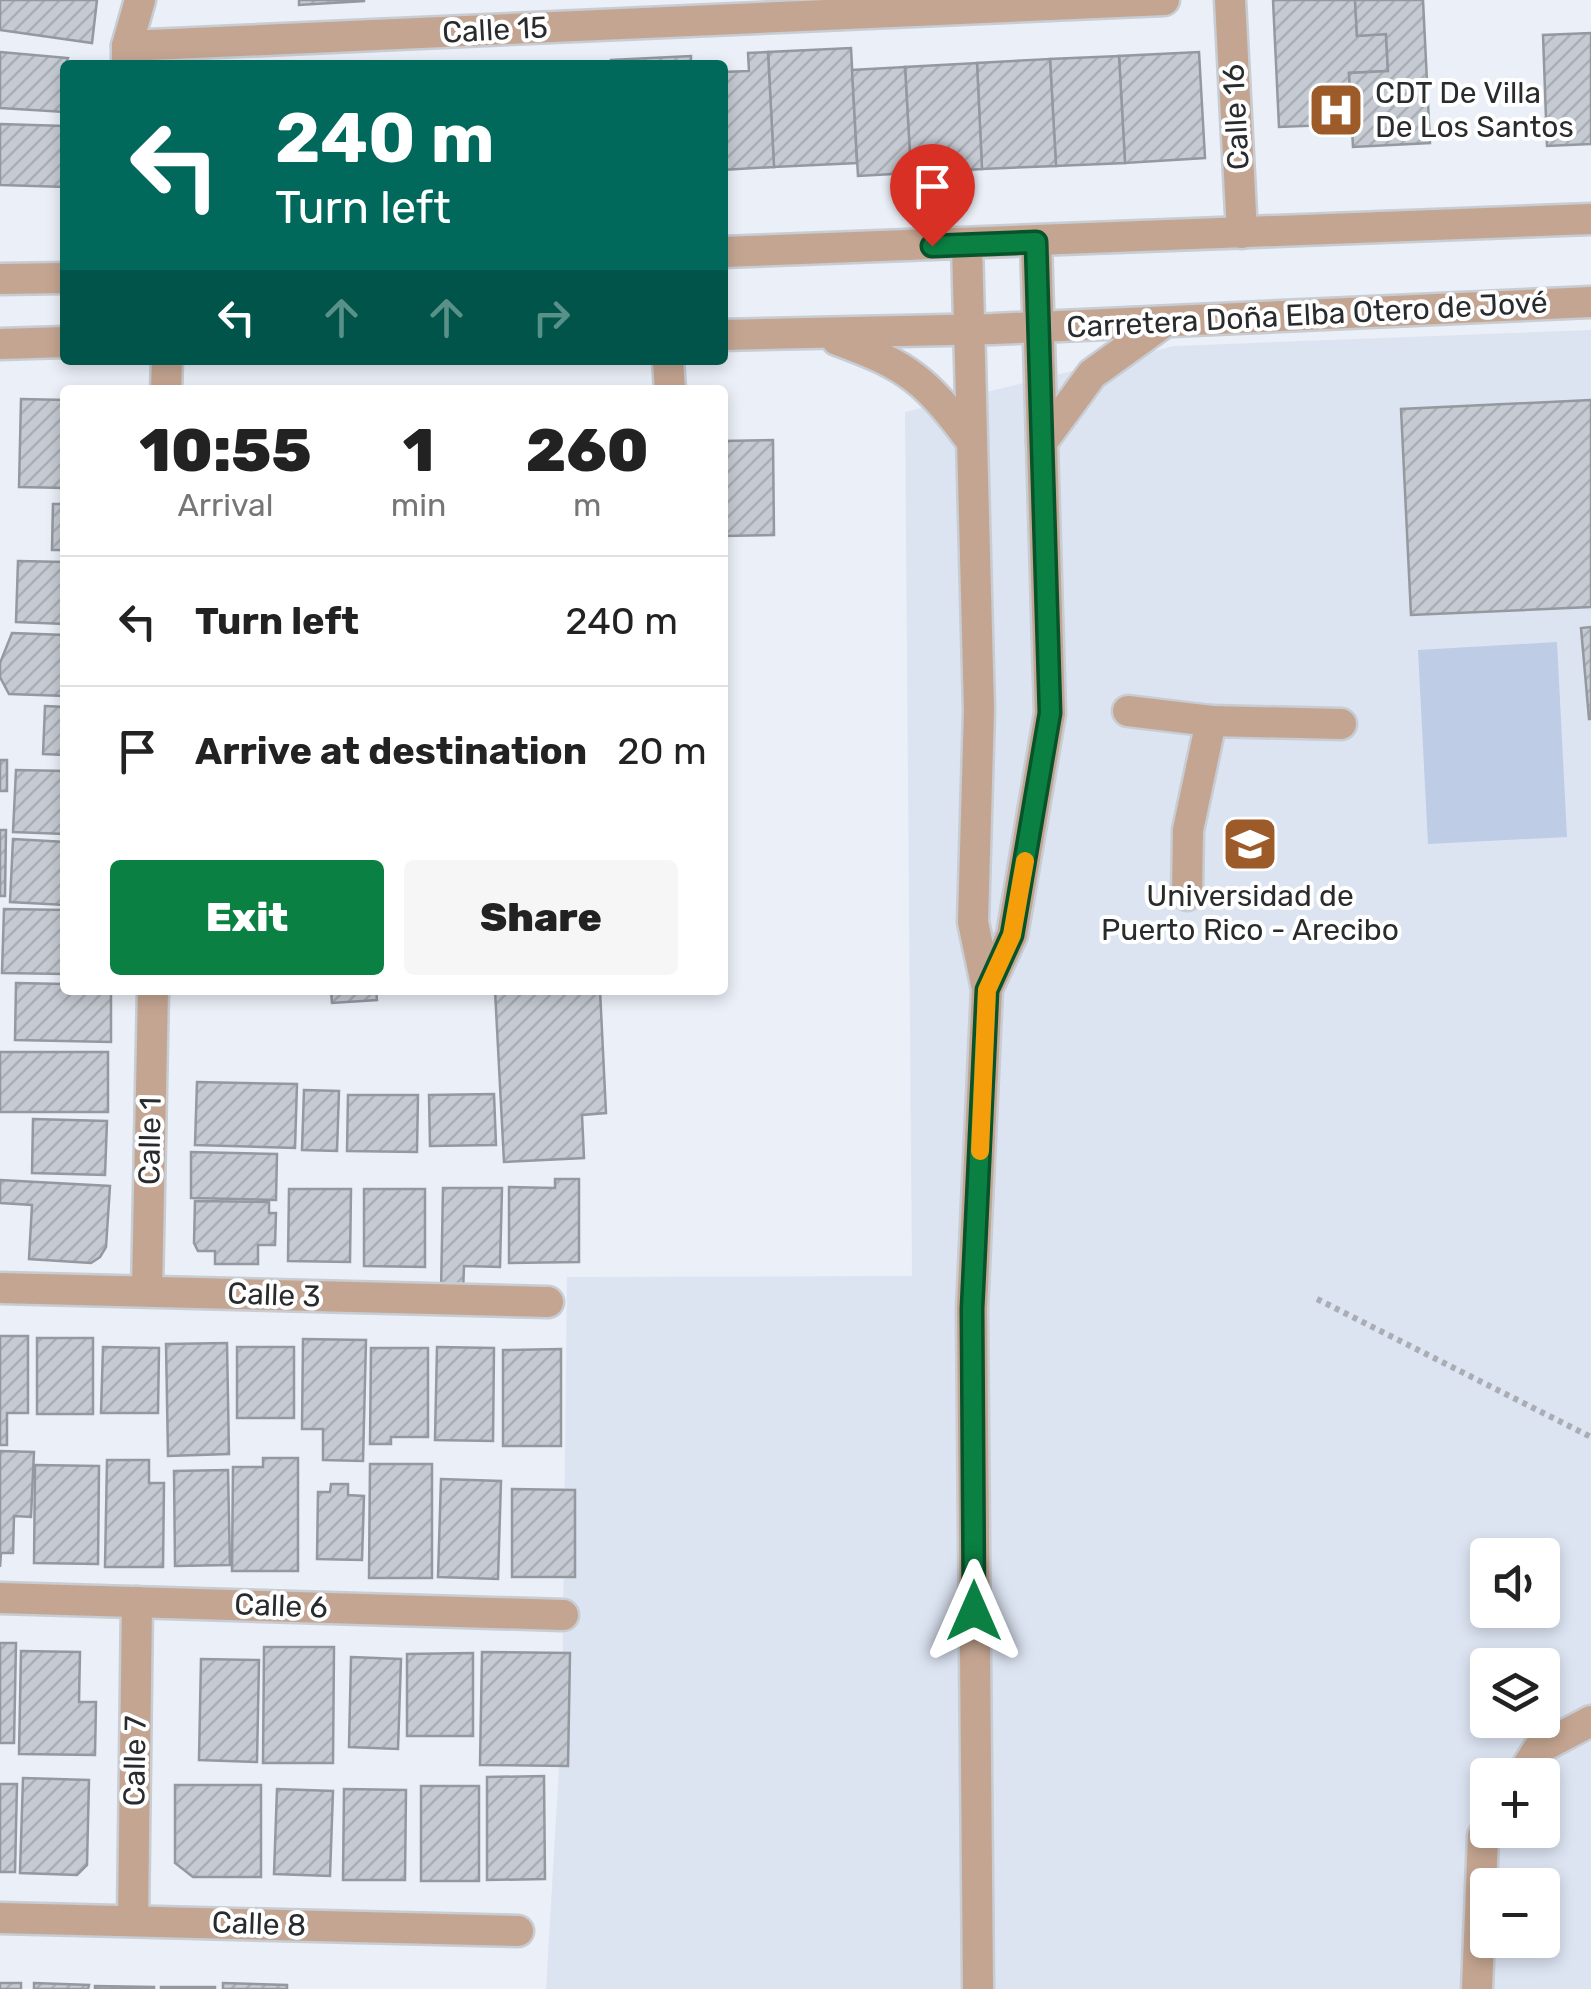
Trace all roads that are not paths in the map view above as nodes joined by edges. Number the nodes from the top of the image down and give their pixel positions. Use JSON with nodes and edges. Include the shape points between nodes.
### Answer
{"nodes":[{"id":1,"x":140,"y":0,"type":"edge"},
{"id":2,"x":1164,"y":0,"type":"edge"},
{"id":3,"x":1230,"y":0,"type":"edge"},
{"id":4,"x":127,"y":55,"type":"edge"},
{"id":5,"x":1591,"y":218,"type":"edge"},
{"id":6,"x":1242,"y":233,"type":"junction"},
{"id":7,"x":1036,"y":242,"type":"junction"},
{"id":8,"x":967,"y":244,"type":"junction"},
{"id":9,"x":728,"y":252,"type":"edge"},
{"id":10,"x":60,"y":278,"type":"edge"},
{"id":11,"x":0,"y":279,"type":"edge"},
{"id":12,"x":1591,"y":302,"type":"edge"},
{"id":13,"x":1165,"y":322,"type":"junction"},
{"id":14,"x":1038,"y":327,"type":"junction"},
{"id":15,"x":969,"y":329,"type":"junction"},
{"id":16,"x":820,"y":334,"type":"junction"},
{"id":17,"x":728,"y":335,"type":"edge"},
{"id":18,"x":60,"y":342,"type":"edge"},
{"id":19,"x":0,"y":344,"type":"edge"},
{"id":20,"x":972,"y":442,"type":"junction"},
{"id":21,"x":1042,"y":442,"type":"junction"},
{"id":22,"x":1128,"y":711,"type":"dead end"},
{"id":23,"x":1211,"y":721,"type":"junction"},
{"id":24,"x":1341,"y":724,"type":"dead end"},
{"id":25,"x":1186,"y":894,"type":"dead end"},
{"id":26,"x":987,"y":990,"type":"junction"},
{"id":27,"x":153,"y":995,"type":"edge"},
{"id":28,"x":0,"y":1288,"type":"edge"},
{"id":29,"x":147,"y":1292,"type":"junction"},
{"id":30,"x":548,"y":1302,"type":"dead end"},
{"id":31,"x":0,"y":1598,"type":"edge"},
{"id":32,"x":138,"y":1602,"type":"junction"},
{"id":33,"x":563,"y":1616,"type":"dead end"},
{"id":34,"x":1591,"y":1721,"type":"edge"},
{"id":35,"x":1533,"y":1758,"type":"edge"},
{"id":36,"x":1483,"y":1848,"type":"edge"},
{"id":37,"x":0,"y":1918,"type":"edge"},
{"id":38,"x":132,"y":1920,"type":"junction"},
{"id":39,"x":518,"y":1931,"type":"dead end"},
{"id":40,"x":978,"y":1989,"type":"edge"},
{"id":41,"x":1477,"y":1989,"type":"edge"}],
"edges":[{"from":1,"to":4,"type":"street"},
{"from":2,"to":4,"type":"street","name":"Calle 15"},
{"from":3,"to":6,"type":"street","name":"Calle 16"},
{"from":5,"to":6,"type":"street"},
{"from":6,"to":7,"type":"street"},
{"from":7,"to":8,"type":"street"},
{"from":7,"to":14,"type":"street"},
{"from":8,"to":9,"type":"street"},
{"from":8,"to":15,"type":"street"},
{"from":10,"to":11,"type":"street"},
{"from":12,"to":13,"type":"street","name":"Carretera Doña Elba Otero de Jové"},
{"from":13,"to":14,"type":"street","name":"Carretera Doña Elba Otero de Jové"},
{"from":13,"to":21,"type":"street","via":[[1092,374]]},
{"from":14,"to":15,"type":"street","name":"Carretera Doña Elba Otero de Jové"},
{"from":14,"to":21,"type":"street"},
{"from":15,"to":16,"type":"street","name":"Carretera Doña Elba Otero de Jové"},
{"from":15,"to":20,"type":"street"},
{"from":16,"to":17,"type":"street","name":"Carretera Doña Elba Otero de Jové"},
{"from":16,"to":20,"type":"street","via":[[910,372]]},
{"from":18,"to":19,"type":"street"},
{"from":20,"to":26,"type":"street","via":[[979,710],[973,922]]},
{"from":21,"to":26,"type":"street","via":[[1050,713],[1012,935]]},
{"from":22,"to":23,"type":"street"},
{"from":23,"to":24,"type":"street"},
{"from":23,"to":25,"type":"street","via":[[1188,830]]},
{"from":26,"to":40,"type":"street","via":[[972,1309]]},
{"from":27,"to":29,"type":"street","name":"Calle 1"},
{"from":28,"to":29,"type":"street","name":"Calle 3"},
{"from":29,"to":30,"type":"street","name":"Calle 3"},
{"from":31,"to":32,"type":"street","name":"Calle 6"},
{"from":32,"to":33,"type":"street","name":"Calle 6"},
{"from":32,"to":38,"type":"street","name":"Calle 7"},
{"from":34,"to":35,"type":"street"},
{"from":36,"to":41,"type":"street"},
{"from":37,"to":38,"type":"street","name":"Calle 8"},
{"from":38,"to":39,"type":"street","name":"Calle 8"}]}
